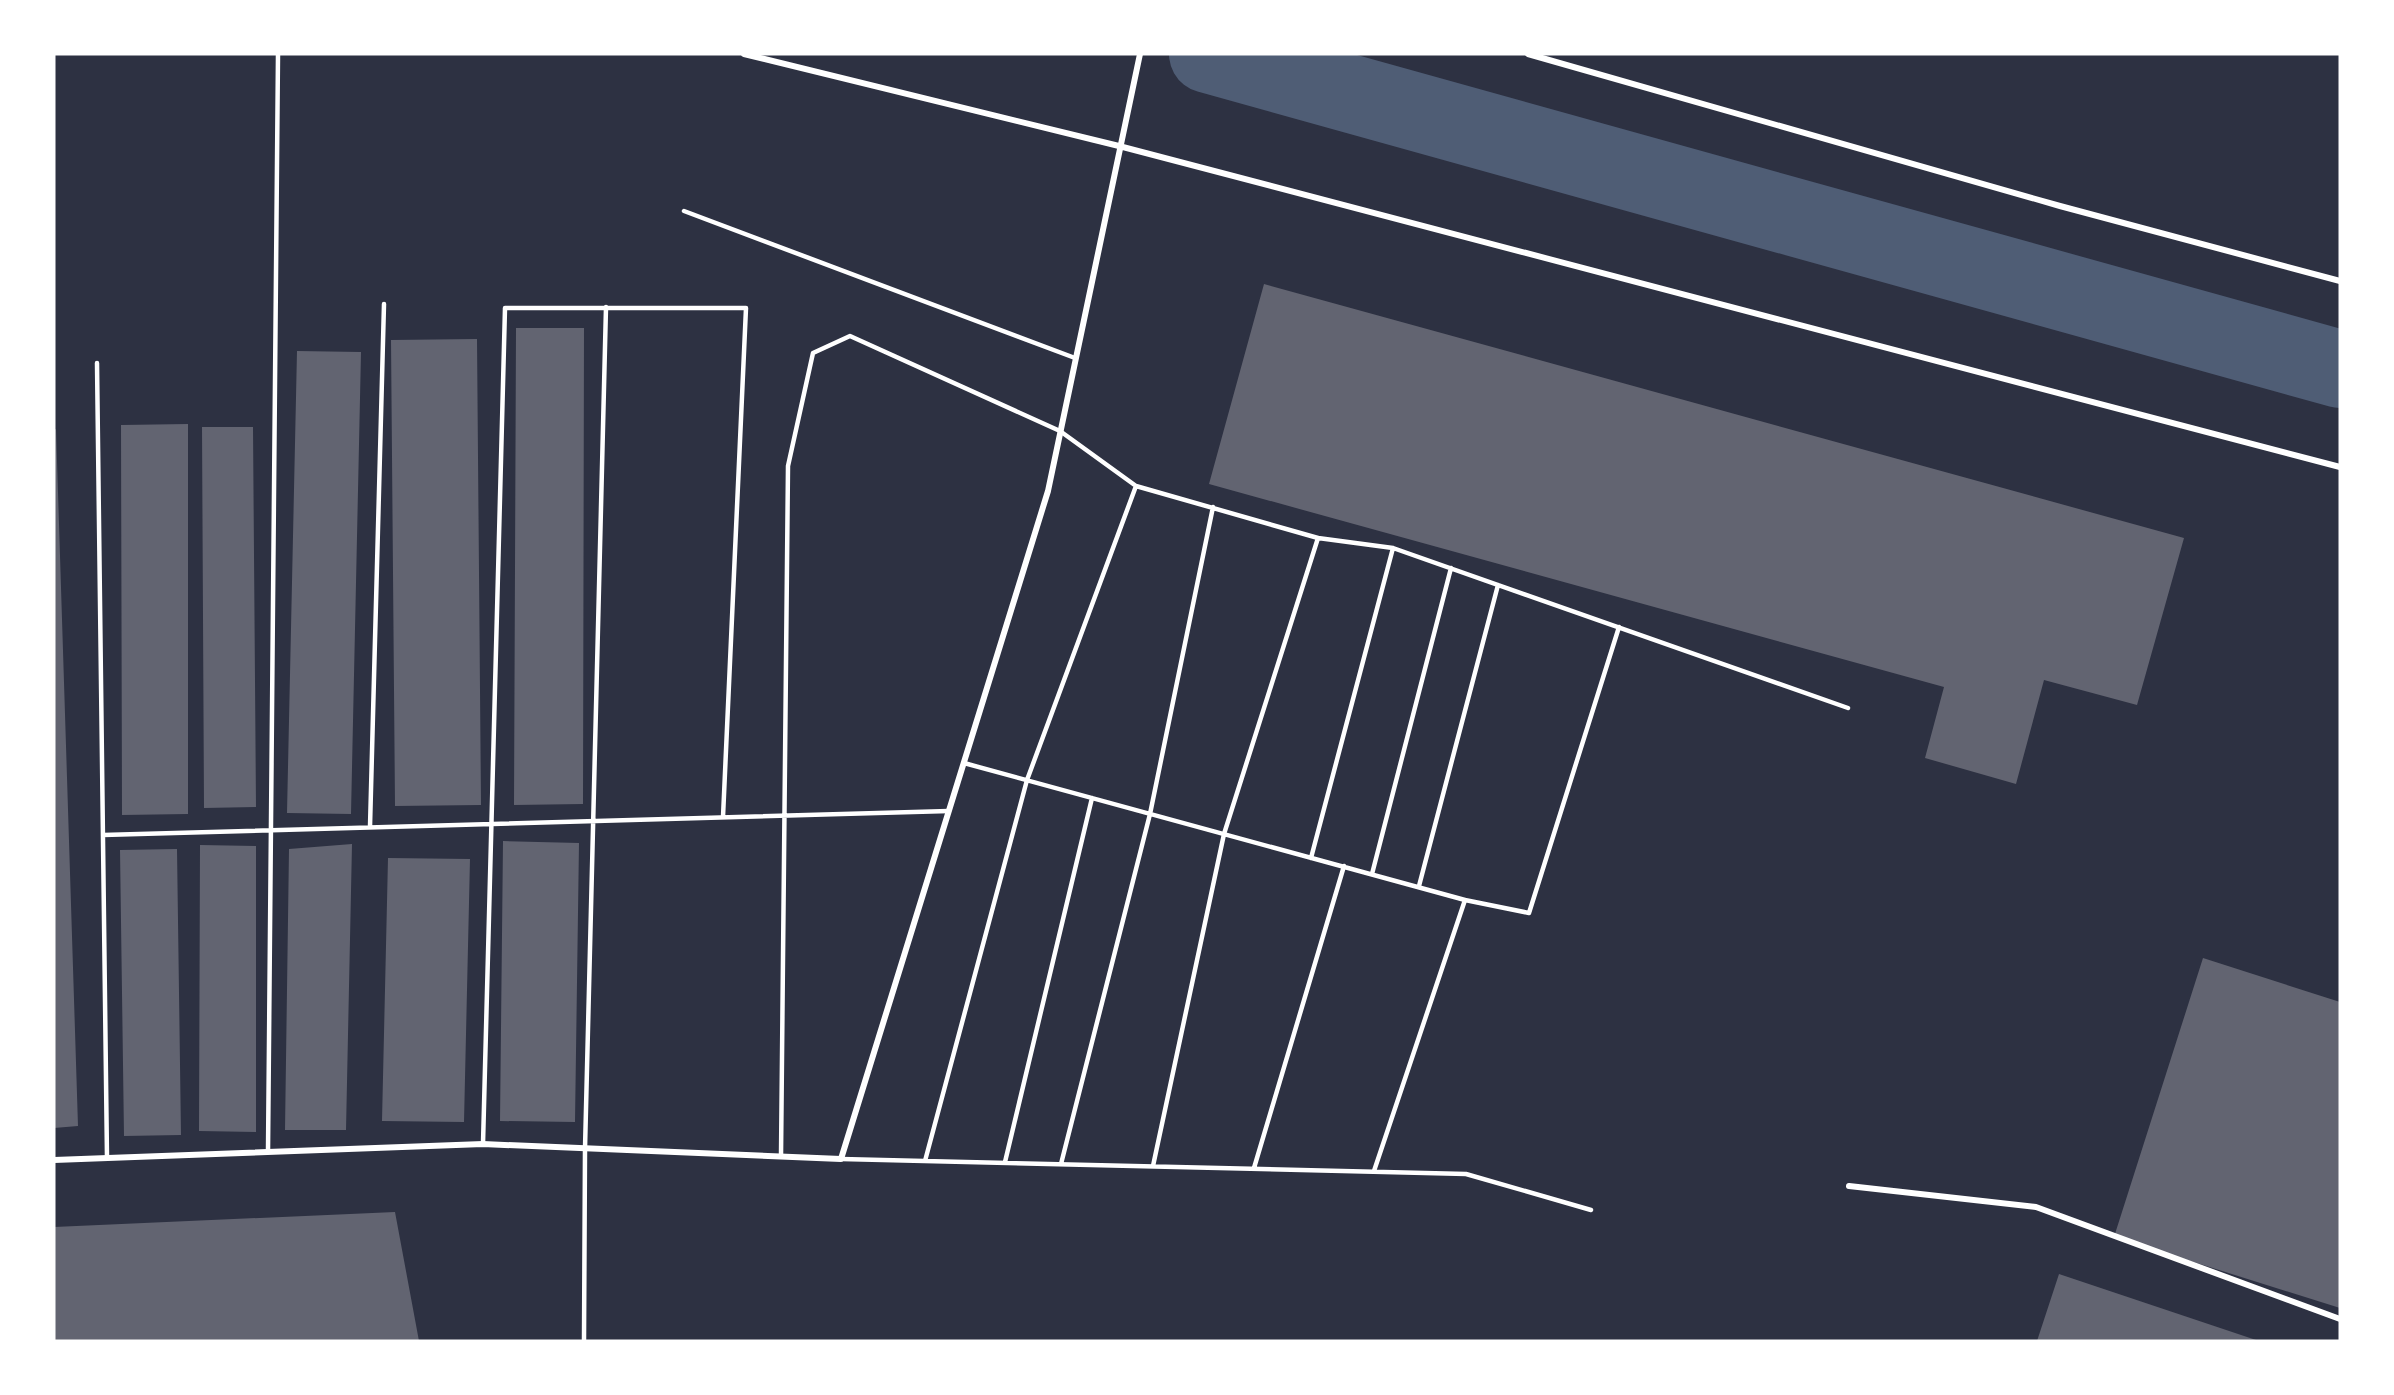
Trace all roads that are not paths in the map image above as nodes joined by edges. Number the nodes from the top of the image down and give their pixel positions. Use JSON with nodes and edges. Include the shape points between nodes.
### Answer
{"nodes":[{"id":1,"x":278,"y":54,"type":"edge"},
{"id":2,"x":744,"y":54,"type":"edge"},
{"id":3,"x":1140,"y":54,"type":"edge"},
{"id":4,"x":1528,"y":54,"type":"edge"},
{"id":5,"x":1119,"y":146,"type":"junction"},
{"id":6,"x":684,"y":211,"type":"dead end"},
{"id":7,"x":2340,"y":281,"type":"edge"},
{"id":8,"x":384,"y":304,"type":"dead end"},
{"id":9,"x":606,"y":308,"type":"junction"},
{"id":10,"x":1075,"y":357,"type":"junction"},
{"id":11,"x":97,"y":363,"type":"dead end"},
{"id":12,"x":1060,"y":431,"type":"junction"},
{"id":13,"x":2340,"y":468,"type":"edge"},
{"id":14,"x":1136,"y":486,"type":"junction"},
{"id":15,"x":1213,"y":507,"type":"junction"},
{"id":16,"x":1318,"y":538,"type":"junction"},
{"id":17,"x":1393,"y":548,"type":"junction"},
{"id":18,"x":1450,"y":568,"type":"junction"},
{"id":19,"x":1498,"y":585,"type":"junction"},
{"id":20,"x":1619,"y":627,"type":"junction"},
{"id":21,"x":1848,"y":708,"type":"dead end"},
{"id":22,"x":964,"y":763,"type":"junction"},
{"id":23,"x":1027,"y":780,"type":"junction"},
{"id":24,"x":1092,"y":798,"type":"junction"},
{"id":25,"x":949,"y":811,"type":"junction"},
{"id":26,"x":1150,"y":814,"type":"junction"},
{"id":27,"x":783,"y":815,"type":"junction"},
{"id":28,"x":723,"y":818,"type":"junction"},
{"id":29,"x":594,"y":821,"type":"junction"},
{"id":30,"x":491,"y":824,"type":"junction"},
{"id":31,"x":370,"y":827,"type":"junction"},
{"id":32,"x":271,"y":830,"type":"junction"},
{"id":33,"x":1224,"y":834,"type":"junction"},
{"id":34,"x":103,"y":835,"type":"junction"},
{"id":35,"x":1311,"y":858,"type":"junction"},
{"id":36,"x":1344,"y":866,"type":"junction"},
{"id":37,"x":1372,"y":874,"type":"junction"},
{"id":38,"x":1419,"y":886,"type":"junction"},
{"id":39,"x":1465,"y":900,"type":"junction"},
{"id":40,"x":483,"y":1144,"type":"junction"},
{"id":41,"x":585,"y":1149,"type":"junction"},
{"id":42,"x":268,"y":1152,"type":"junction"},
{"id":43,"x":781,"y":1156,"type":"junction"},
{"id":44,"x":107,"y":1158,"type":"junction"},
{"id":45,"x":842,"y":1159,"type":"junction"},
{"id":46,"x":54,"y":1160,"type":"edge"},
{"id":47,"x":925,"y":1161,"type":"junction"},
{"id":48,"x":1005,"y":1162,"type":"junction"},
{"id":49,"x":1061,"y":1164,"type":"junction"},
{"id":50,"x":1153,"y":1166,"type":"junction"},
{"id":51,"x":1254,"y":1168,"type":"junction"},
{"id":52,"x":1374,"y":1171,"type":"junction"},
{"id":53,"x":1849,"y":1186,"type":"dead end"},
{"id":54,"x":1591,"y":1210,"type":"dead end"},
{"id":55,"x":2340,"y":1319,"type":"edge"},
{"id":56,"x":584,"y":1341,"type":"edge"}],
"edges":[{"from":1,"to":32,"type":"lane"},
{"from":2,"to":5,"type":"street"},
{"from":3,"to":5,"type":"street"},
{"from":4,"to":7,"type":"street","via":[[2060,206]]},
{"from":5,"to":10,"type":"street"},
{"from":5,"to":13,"type":"street"},
{"from":6,"to":10,"type":"lane"},
{"from":8,"to":31,"type":"lane"},
{"from":9,"to":28,"type":"lane","via":[[746,308]]},
{"from":9,"to":29,"type":"lane"},
{"from":9,"to":30,"type":"lane","via":[[505,308]]},
{"from":10,"to":12,"type":"street"},
{"from":11,"to":34,"type":"lane"},
{"from":12,"to":14,"type":"lane"},
{"from":12,"to":22,"type":"street","via":[[1048,491]]},
{"from":12,"to":27,"type":"lane","via":[[850,336],[813,353],[788,466]]},
{"from":14,"to":15,"type":"lane"},
{"from":14,"to":23,"type":"lane"},
{"from":15,"to":16,"type":"lane"},
{"from":15,"to":26,"type":"lane"},
{"from":16,"to":17,"type":"lane"},
{"from":16,"to":33,"type":"lane"},
{"from":17,"to":18,"type":"lane"},
{"from":17,"to":35,"type":"lane"},
{"from":18,"to":19,"type":"lane"},
{"from":18,"to":37,"type":"lane"},
{"from":19,"to":20,"type":"lane"},
{"from":19,"to":38,"type":"lane"},
{"from":20,"to":21,"type":"lane"},
{"from":20,"to":39,"type":"lane","via":[[1529,913]]},
{"from":22,"to":23,"type":"lane"},
{"from":22,"to":25,"type":"street"},
{"from":23,"to":24,"type":"lane"},
{"from":23,"to":47,"type":"lane"},
{"from":24,"to":26,"type":"lane"},
{"from":24,"to":48,"type":"lane"},
{"from":25,"to":27,"type":"lane"},
{"from":25,"to":45,"type":"street"},
{"from":26,"to":33,"type":"lane"},
{"from":26,"to":49,"type":"lane"},
{"from":27,"to":28,"type":"lane"},
{"from":27,"to":43,"type":"lane"},
{"from":28,"to":29,"type":"lane"},
{"from":29,"to":30,"type":"lane"},
{"from":29,"to":41,"type":"lane"},
{"from":30,"to":31,"type":"lane"},
{"from":30,"to":40,"type":"lane"},
{"from":31,"to":32,"type":"lane"},
{"from":32,"to":34,"type":"lane"},
{"from":32,"to":42,"type":"lane"},
{"from":33,"to":35,"type":"lane"},
{"from":33,"to":50,"type":"lane"},
{"from":34,"to":44,"type":"lane"},
{"from":35,"to":36,"type":"lane"},
{"from":36,"to":37,"type":"lane"},
{"from":36,"to":51,"type":"lane"},
{"from":37,"to":38,"type":"lane"},
{"from":38,"to":39,"type":"lane"},
{"from":39,"to":52,"type":"lane"},
{"from":40,"to":41,"type":"street"},
{"from":40,"to":42,"type":"street"},
{"from":41,"to":43,"type":"street"},
{"from":41,"to":56,"type":"lane"},
{"from":42,"to":44,"type":"street"},
{"from":43,"to":45,"type":"street"},
{"from":44,"to":46,"type":"street"},
{"from":45,"to":47,"type":"lane"},
{"from":47,"to":48,"type":"lane"},
{"from":48,"to":49,"type":"lane"},
{"from":49,"to":50,"type":"lane"},
{"from":50,"to":51,"type":"lane"},
{"from":51,"to":52,"type":"lane"},
{"from":52,"to":54,"type":"lane","via":[[1466,1174]]},
{"from":53,"to":55,"type":"street","via":[[2036,1207]]}]}
